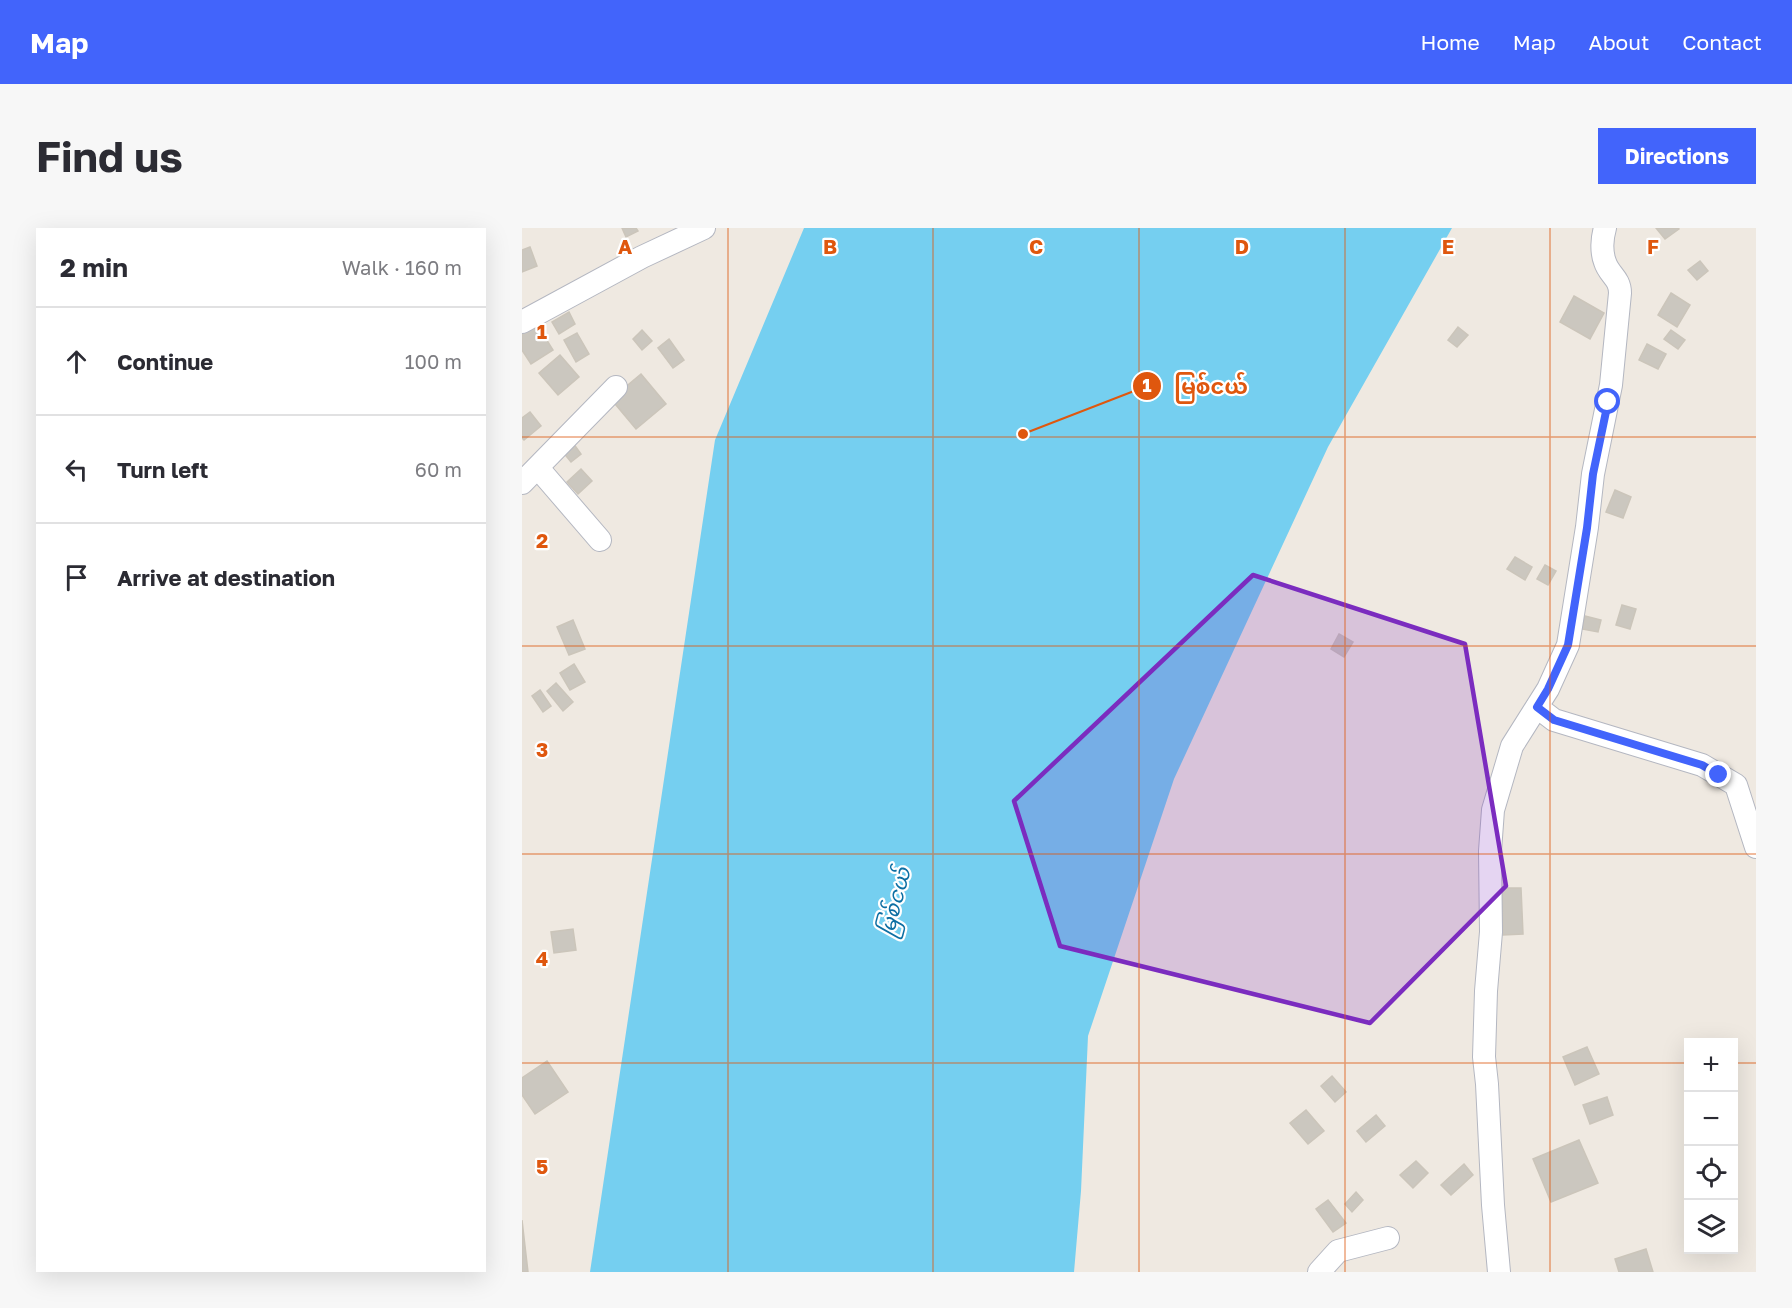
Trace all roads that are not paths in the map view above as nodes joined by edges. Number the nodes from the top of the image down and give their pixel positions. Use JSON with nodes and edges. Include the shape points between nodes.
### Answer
{"nodes":[{"id":1,"x":704,"y":228,"type":"edge"},
{"id":2,"x":1605,"y":228,"type":"edge"},
{"id":3,"x":522,"y":322,"type":"edge"},
{"id":4,"x":616,"y":387,"type":"dead end"},
{"id":5,"x":530,"y":475,"type":"edge"},
{"id":6,"x":600,"y":540,"type":"dead end"},
{"id":7,"x":1537,"y":707,"type":"junction"},
{"id":8,"x":1756,"y":847,"type":"edge"},
{"id":9,"x":1388,"y":1238,"type":"dead end"},
{"id":10,"x":1318,"y":1272,"type":"edge"},
{"id":11,"x":1499,"y":1272,"type":"edge"}],
"edges":[{"from":1,"to":3,"type":"street"},
{"from":2,"to":7,"type":"street","via":[[1605,264],[1620,285],[1611,385],[1593,474],[1568,645]]},
{"from":4,"to":5,"type":"street"},
{"from":5,"to":6,"type":"street"},
{"from":7,"to":8,"type":"street","via":[[1554,720],[1702,765],[1736,785]]},
{"from":7,"to":11,"type":"street","via":[[1512,746],[1493,810],[1490,851],[1491,932],[1484,1057]]},
{"from":9,"to":10,"type":"street","via":[[1338,1251]]}]}
